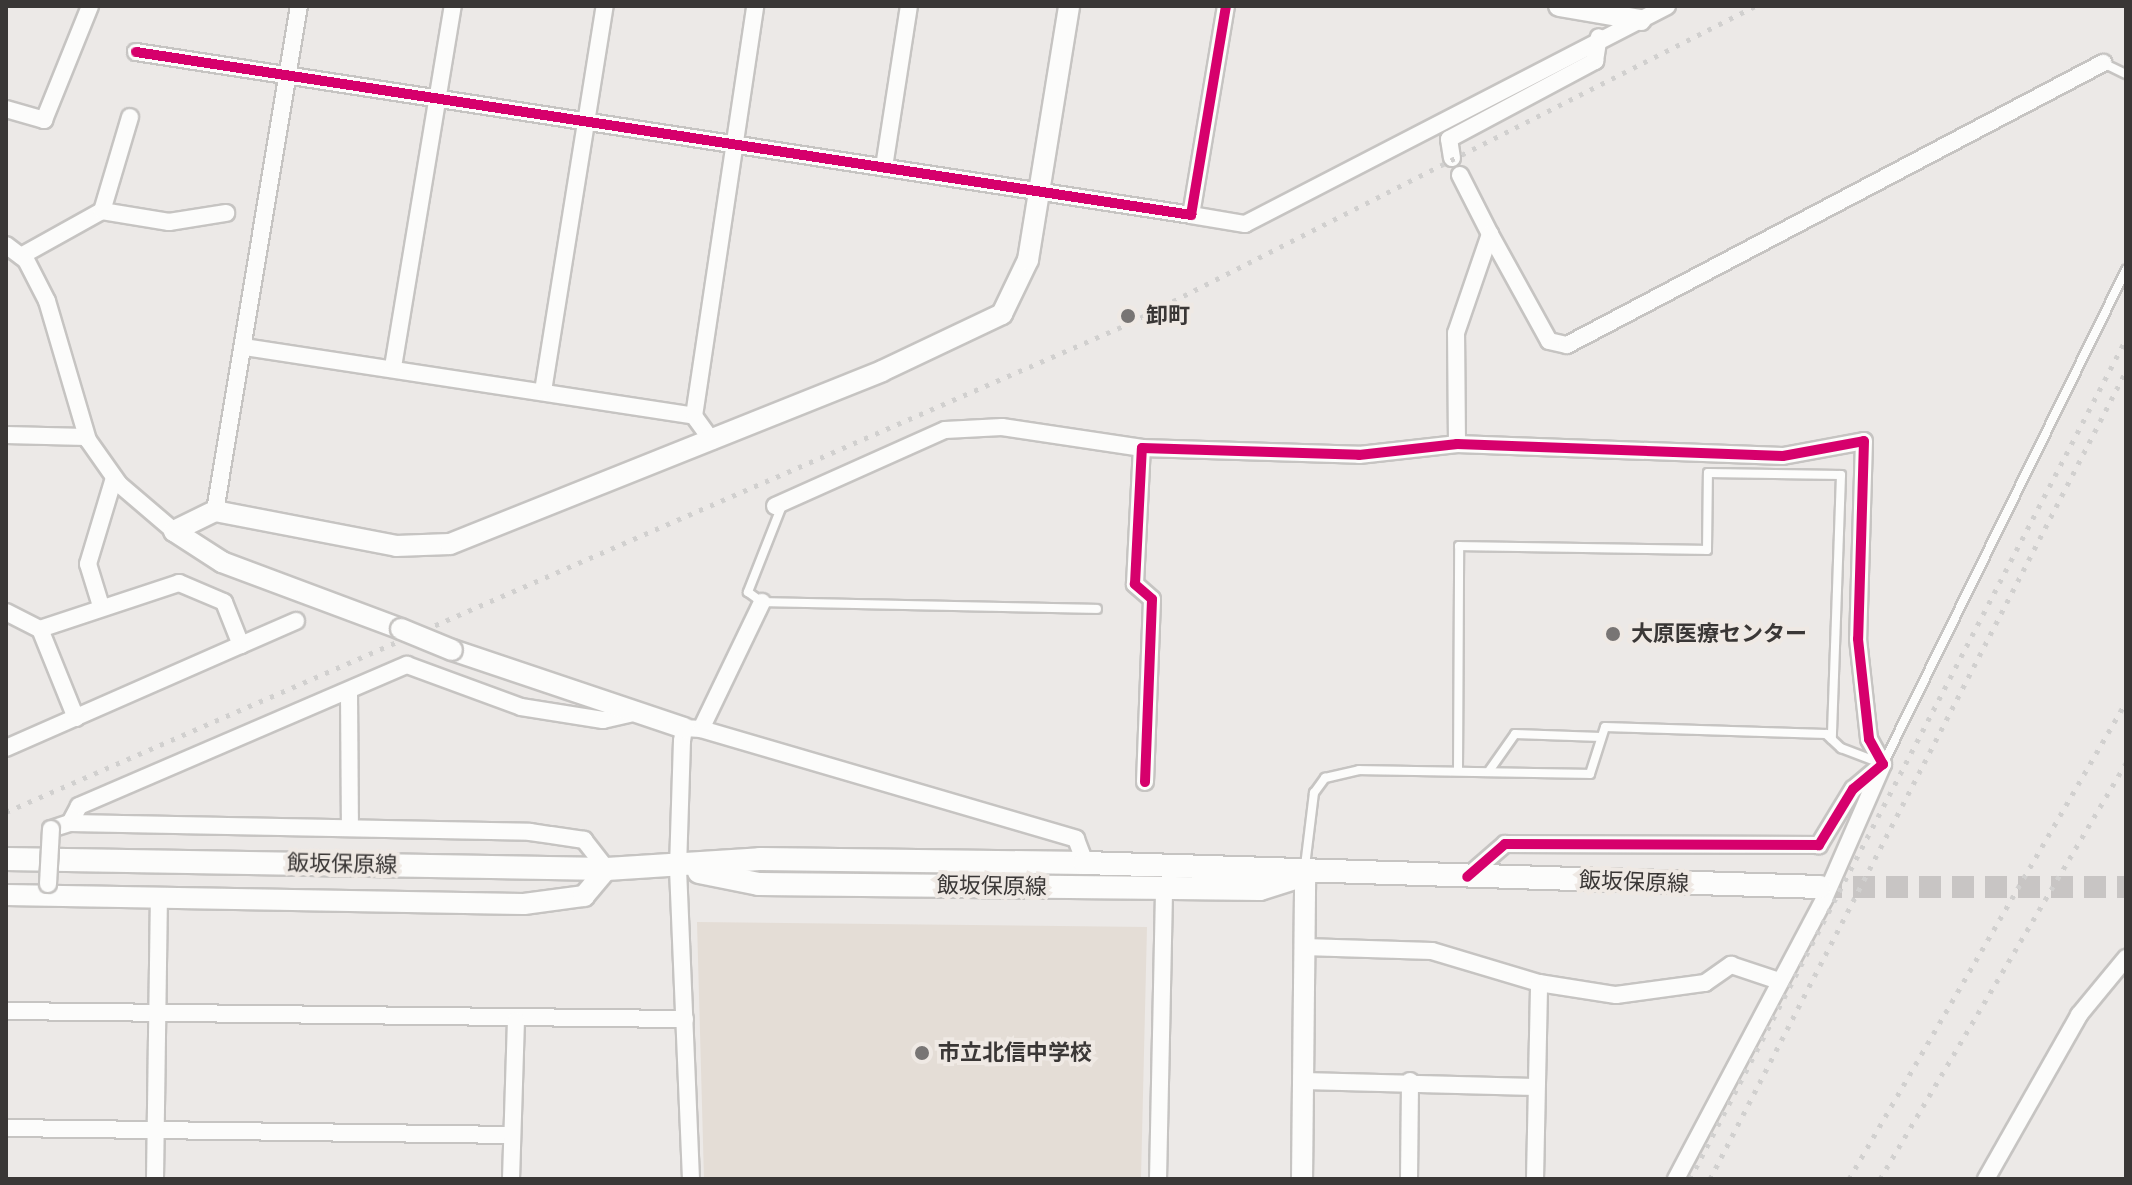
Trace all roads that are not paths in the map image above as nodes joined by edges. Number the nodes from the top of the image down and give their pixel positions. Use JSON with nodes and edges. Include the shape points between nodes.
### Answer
{"nodes":[{"id":1,"x":90,"y":6,"type":"edge"},
{"id":2,"x":299,"y":6,"type":"edge"},
{"id":3,"x":453,"y":6,"type":"edge"},
{"id":4,"x":605,"y":6,"type":"edge"},
{"id":5,"x":755,"y":6,"type":"edge"},
{"id":6,"x":909,"y":6,"type":"edge"},
{"id":7,"x":1069,"y":6,"type":"edge"},
{"id":8,"x":1226,"y":6,"type":"edge"},
{"id":9,"x":1559,"y":6,"type":"edge"},
{"id":10,"x":1667,"y":6,"type":"edge"},
{"id":11,"x":1641,"y":20,"type":"junction"},
{"id":12,"x":1599,"y":37,"type":"junction"},
{"id":13,"x":136,"y":52,"type":"dead end"},
{"id":14,"x":2103,"y":63,"type":"joint"},
{"id":15,"x":2126,"y":74,"type":"edge"},
{"id":16,"x":288,"y":76,"type":"junction"},
{"id":17,"x":439,"y":99,"type":"junction"},
{"id":18,"x":6,"y":109,"type":"edge"},
{"id":19,"x":130,"y":117,"type":"dead end"},
{"id":20,"x":587,"y":121,"type":"junction"},
{"id":21,"x":730,"y":142,"type":"junction"},
{"id":22,"x":1452,"y":158,"type":"dead end"},
{"id":23,"x":884,"y":167,"type":"junction"},
{"id":24,"x":1460,"y":175,"type":"dead end"},
{"id":25,"x":1039,"y":191,"type":"junction"},
{"id":26,"x":102,"y":211,"type":"junction"},
{"id":27,"x":226,"y":213,"type":"dead end"},
{"id":28,"x":1191,"y":215,"type":"junction"},
{"id":29,"x":1490,"y":234,"type":"junction"},
{"id":30,"x":6,"y":245,"type":"edge"},
{"id":31,"x":21,"y":256,"type":"junction"},
{"id":32,"x":2126,"y":270,"type":"edge"},
{"id":33,"x":245,"y":347,"type":"junction"},
{"id":34,"x":393,"y":367,"type":"junction"},
{"id":35,"x":543,"y":391,"type":"junction"},
{"id":36,"x":694,"y":416,"type":"junction"},
{"id":37,"x":6,"y":435,"type":"edge"},
{"id":38,"x":86,"y":437,"type":"junction"},
{"id":39,"x":712,"y":441,"type":"junction"},
{"id":40,"x":1457,"y":444,"type":"junction"},
{"id":41,"x":1142,"y":448,"type":"junction"},
{"id":42,"x":114,"y":478,"type":"junction"},
{"id":43,"x":779,"y":504,"type":"joint"},
{"id":44,"x":215,"y":511,"type":"junction"},
{"id":45,"x":174,"y":531,"type":"junction"},
{"id":46,"x":762,"y":602,"type":"junction"},
{"id":47,"x":101,"y":606,"type":"junction"},
{"id":48,"x":1097,"y":609,"type":"dead end"},
{"id":49,"x":6,"y":612,"type":"edge"},
{"id":50,"x":296,"y":621,"type":"dead end"},
{"id":51,"x":40,"y":629,"type":"junction"},
{"id":52,"x":241,"y":645,"type":"junction"},
{"id":53,"x":349,"y":692,"type":"junction"},
{"id":54,"x":629,"y":714,"type":"junction"},
{"id":55,"x":76,"y":718,"type":"junction"},
{"id":56,"x":692,"y":728,"type":"junction"},
{"id":57,"x":1601,"y":737,"type":"junction"},
{"id":58,"x":1832,"y":739,"type":"junction"},
{"id":59,"x":6,"y":748,"type":"edge"},
{"id":60,"x":1883,"y":764,"type":"junction"},
{"id":61,"x":1458,"y":770,"type":"junction"},
{"id":62,"x":1489,"y":771,"type":"junction"},
{"id":63,"x":1145,"y":782,"type":"dead end"},
{"id":64,"x":70,"y":823,"type":"junction"},
{"id":65,"x":350,"y":828,"type":"junction"},
{"id":66,"x":6,"y":859,"type":"edge"},
{"id":67,"x":1085,"y":863,"type":"junction"},
{"id":68,"x":678,"y":868,"type":"junction"},
{"id":69,"x":607,"y":869,"type":"junction"},
{"id":70,"x":1305,"y":875,"type":"junction"},
{"id":71,"x":1467,"y":877,"type":"junction"},
{"id":72,"x":1820,"y":887,"type":"tunnel mouth"},
{"id":73,"x":1164,"y":888,"type":"junction"},
{"id":74,"x":48,"y":890,"type":"junction"},
{"id":75,"x":6,"y":895,"type":"edge"},
{"id":76,"x":159,"y":897,"type":"junction"},
{"id":77,"x":1304,"y":947,"type":"junction"},
{"id":78,"x":2126,"y":958,"type":"edge"},
{"id":79,"x":1779,"y":981,"type":"junction"},
{"id":80,"x":1539,"y":983,"type":"junction"},
{"id":81,"x":6,"y":1011,"type":"edge"},
{"id":82,"x":157,"y":1013,"type":"junction"},
{"id":83,"x":685,"y":1019,"type":"junction"},
{"id":84,"x":516,"y":1020,"type":"junction"},
{"id":85,"x":1302,"y":1081,"type":"junction"},
{"id":86,"x":1410,"y":1081,"type":"junction"},
{"id":87,"x":1536,"y":1087,"type":"junction"},
{"id":88,"x":6,"y":1128,"type":"edge"},
{"id":89,"x":157,"y":1130,"type":"junction"},
{"id":90,"x":512,"y":1135,"type":"junction"},
{"id":91,"x":155,"y":1179,"type":"edge"},
{"id":92,"x":511,"y":1179,"type":"edge"},
{"id":93,"x":691,"y":1179,"type":"edge"},
{"id":94,"x":1158,"y":1179,"type":"edge"},
{"id":95,"x":1302,"y":1179,"type":"edge"},
{"id":96,"x":1409,"y":1179,"type":"edge"},
{"id":97,"x":1535,"y":1179,"type":"edge"},
{"id":98,"x":1676,"y":1179,"type":"edge"},
{"id":99,"x":1986,"y":1179,"type":"edge"}],
"edges":[{"from":1,"to":18,"type":"street","via":[[44,120]]},
{"from":2,"to":16,"type":"street"},
{"from":3,"to":17,"type":"street"},
{"from":4,"to":20,"type":"street"},
{"from":5,"to":21,"type":"street"},
{"from":6,"to":23,"type":"street"},
{"from":7,"to":25,"type":"street"},
{"from":8,"to":28,"type":"street"},
{"from":9,"to":11,"type":"street"},
{"from":10,"to":11,"type":"street"},
{"from":11,"to":12,"type":"street"},
{"from":12,"to":22,"type":"street","via":[[1595,61],[1449,139]]},
{"from":12,"to":28,"type":"street","via":[[1472,102],[1421,138],[1245,224]]},
{"from":13,"to":16,"type":"street"},
{"from":14,"to":15,"type":"lane"},
{"from":14,"to":29,"type":"street","via":[[1567,345],[1549,341]]},
{"from":16,"to":17,"type":"street"},
{"from":16,"to":33,"type":"street"},
{"from":17,"to":20,"type":"street"},
{"from":17,"to":34,"type":"street"},
{"from":19,"to":26,"type":"street"},
{"from":20,"to":21,"type":"street"},
{"from":20,"to":35,"type":"street"},
{"from":21,"to":23,"type":"street"},
{"from":21,"to":36,"type":"street"},
{"from":23,"to":25,"type":"street"},
{"from":24,"to":29,"type":"street"},
{"from":25,"to":28,"type":"street"},
{"from":25,"to":39,"type":"street","via":[[1020,288],[1002,314]]},
{"from":26,"to":27,"type":"street","via":[[169,222]]},
{"from":26,"to":31,"type":"street"},
{"from":29,"to":40,"type":"street","via":[[1456,333]]},
{"from":30,"to":31,"type":"street"},
{"from":31,"to":38,"type":"street","via":[[47,301]]},
{"from":32,"to":60,"type":"lane"},
{"from":33,"to":34,"type":"street"},
{"from":33,"to":44,"type":"street"},
{"from":34,"to":35,"type":"street"},
{"from":35,"to":36,"type":"street"},
{"from":36,"to":39,"type":"street"},
{"from":37,"to":38,"type":"street"},
{"from":38,"to":42,"type":"street"},
{"from":39,"to":44,"type":"street","via":[[435,547]]},
{"from":40,"to":41,"type":"street","via":[[1359,455]]},
{"from":40,"to":60,"type":"street","via":[[1783,456],[1864,441],[1858,639],[1869,739]]},
{"from":41,"to":43,"type":"street","via":[[1002,427],[945,430]]},
{"from":41,"to":63,"type":"street","via":[[1135,584],[1152,599]]},
{"from":42,"to":45,"type":"street"},
{"from":42,"to":47,"type":"street","via":[[88,564]]},
{"from":43,"to":46,"type":"lane","via":[[748,592]]},
{"from":44,"to":45,"type":"street"},
{"from":45,"to":54,"type":"street","bridge":true,"via":[[222,562]]},
{"from":46,"to":48,"type":"lane"},
{"from":46,"to":56,"type":"street"},
{"from":47,"to":51,"type":"street"},
{"from":47,"to":52,"type":"street","via":[[179,583],[224,602]]},
{"from":49,"to":51,"type":"street"},
{"from":50,"to":52,"type":"street"},
{"from":51,"to":55,"type":"street"},
{"from":52,"to":55,"type":"street"},
{"from":53,"to":54,"type":"street","via":[[407,665],[521,707],[603,720]]},
{"from":53,"to":64,"type":"street","via":[[79,806]]},
{"from":53,"to":65,"type":"street"},
{"from":54,"to":56,"type":"street"},
{"from":55,"to":59,"type":"street"},
{"from":56,"to":67,"type":"street","via":[[1076,839]]},
{"from":56,"to":68,"type":"street"},
{"from":57,"to":58,"type":"lane","via":[[1605,727]]},
{"from":57,"to":62,"type":"lane","via":[[1515,734]]},
{"from":57,"to":62,"type":"lane","via":[[1590,774]]},
{"from":58,"to":60,"type":"lane"},
{"from":58,"to":61,"type":"lane","via":[[1841,475],[1708,473],[1707,550],[1459,546]]},
{"from":60,"to":71,"type":"street","via":[[1853,789],[1819,845],[1505,844]]},
{"from":60,"to":79,"type":"street","via":[[1873,797]]},
{"from":61,"to":62,"type":"lane"},
{"from":61,"to":70,"type":"lane","via":[[1359,770],[1325,778],[1307,806]]},
{"from":64,"to":65,"type":"street"},
{"from":64,"to":74,"type":"street","bridge":true,"via":[[51,829]]},
{"from":65,"to":69,"type":"street","via":[[571,836],[593,844]]},
{"from":66,"to":69,"type":"main road","name":"飯坂保原線"},
{"from":67,"to":68,"type":"main road","name":"飯坂保原線","via":[[760,859]]},
{"from":67,"to":70,"type":"main road","name":"飯坂保原線"},
{"from":68,"to":69,"type":"main road","name":"飯坂保原線"},
{"from":68,"to":73,"type":"main road","name":"飯坂保原線","via":[[759,884]]},
{"from":68,"to":83,"type":"street"},
{"from":69,"to":76,"type":"street","via":[[594,891],[550,903]]},
{"from":70,"to":71,"type":"main road","name":"飯坂保原線"},
{"from":70,"to":73,"type":"main road","name":"飯坂保原線","via":[[1260,889]]},
{"from":70,"to":77,"type":"street"},
{"from":71,"to":72,"type":"main road","name":"飯坂保原線"},
{"from":73,"to":94,"type":"street"},
{"from":74,"to":75,"type":"street"},
{"from":74,"to":76,"type":"street"},
{"from":76,"to":82,"type":"street"},
{"from":77,"to":80,"type":"street","via":[[1432,951]]},
{"from":77,"to":85,"type":"street"},
{"from":78,"to":99,"type":"street","via":[[2079,1015]]},
{"from":79,"to":80,"type":"street","via":[[1731,965],[1705,983],[1644,995]]},
{"from":79,"to":98,"type":"street"},
{"from":80,"to":87,"type":"street"},
{"from":81,"to":82,"type":"street"},
{"from":82,"to":84,"type":"street"},
{"from":82,"to":89,"type":"street"},
{"from":83,"to":84,"type":"street"},
{"from":83,"to":93,"type":"street"},
{"from":84,"to":90,"type":"street"},
{"from":85,"to":86,"type":"street"},
{"from":85,"to":95,"type":"street"},
{"from":86,"to":87,"type":"street"},
{"from":86,"to":96,"type":"street"},
{"from":87,"to":97,"type":"street"},
{"from":88,"to":89,"type":"street"},
{"from":89,"to":90,"type":"street"},
{"from":89,"to":91,"type":"street"},
{"from":90,"to":92,"type":"street"}]}
